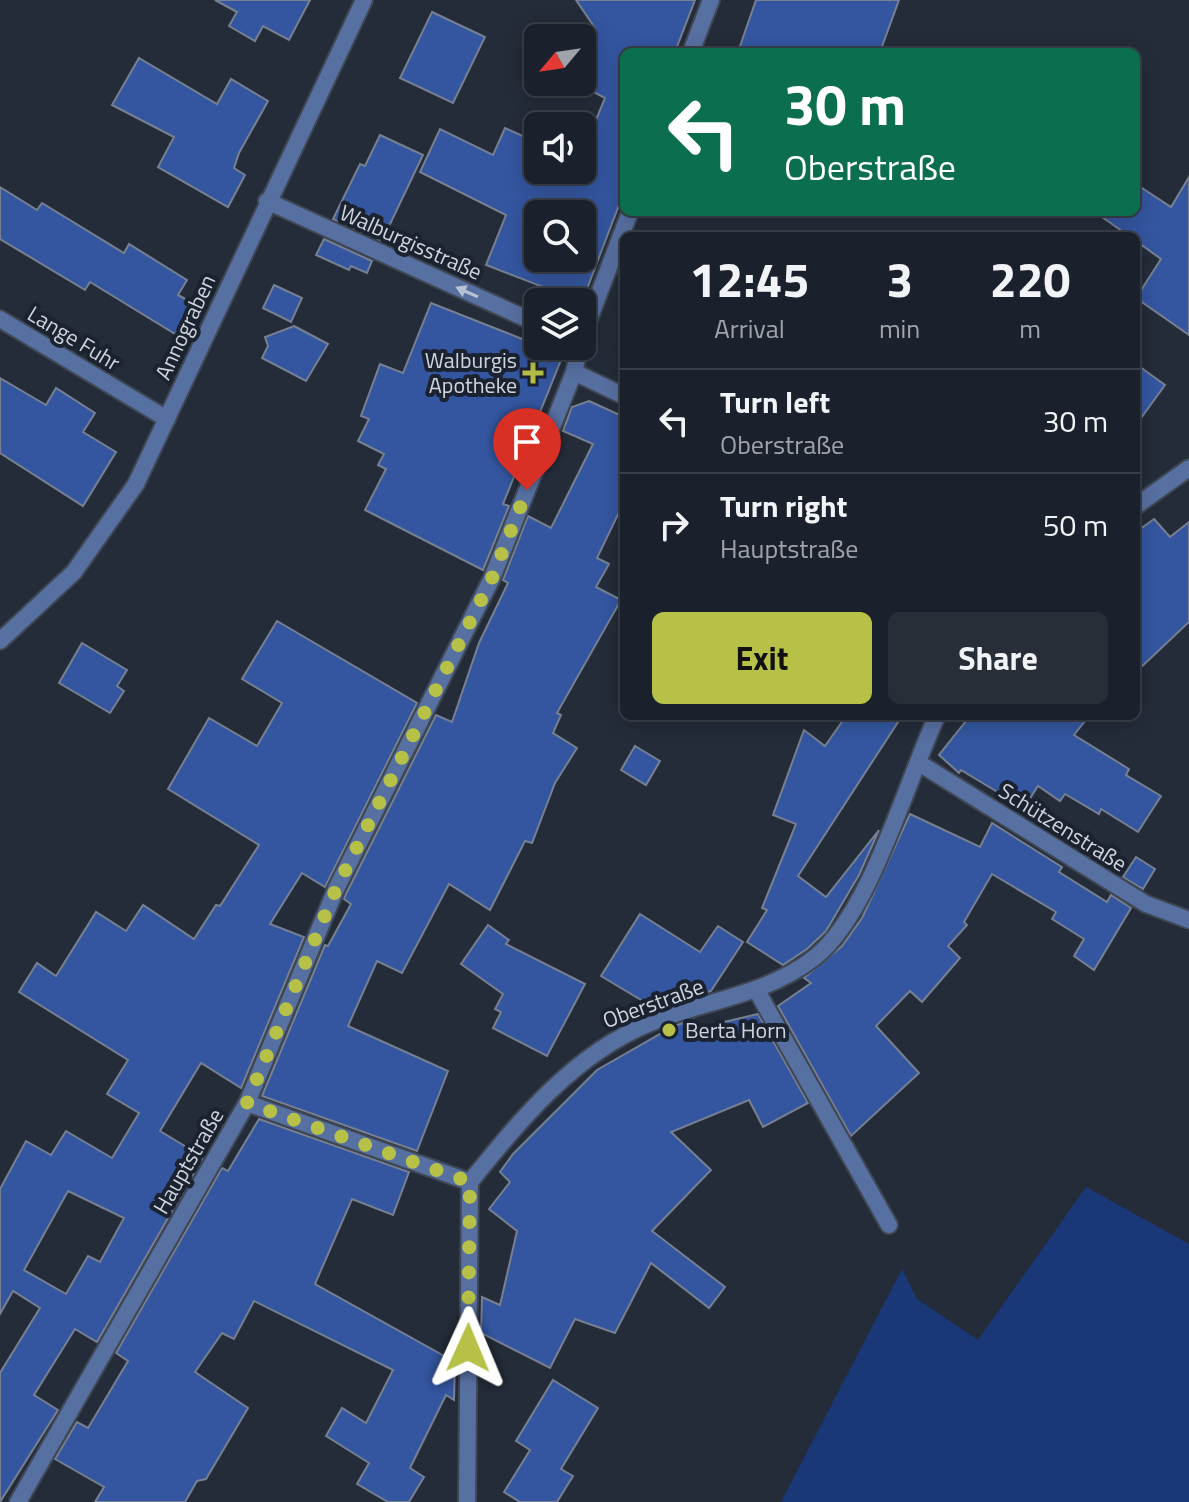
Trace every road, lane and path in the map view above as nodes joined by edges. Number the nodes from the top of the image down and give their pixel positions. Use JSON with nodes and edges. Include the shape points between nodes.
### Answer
{"nodes":[{"id":1,"x":364,"y":0,"type":"edge"},
{"id":2,"x":711,"y":0,"type":"edge"},
{"id":3,"x":693,"y":48,"type":"edge"},
{"id":4,"x":267,"y":201,"type":"junction"},
{"id":5,"x":620,"y":238,"type":"edge"},
{"id":6,"x":596,"y":301,"type":"edge"},
{"id":7,"x":524,"y":318,"type":"edge"},
{"id":8,"x":0,"y":319,"type":"edge"},
{"id":9,"x":577,"y":360,"type":"edge"},
{"id":10,"x":574,"y":372,"type":"junction"},
{"id":11,"x":620,"y":394,"type":"edge"},
{"id":12,"x":167,"y":419,"type":"junction"},
{"id":13,"x":1189,"y":468,"type":"edge"},
{"id":14,"x":1140,"y":503,"type":"edge"},
{"id":15,"x":0,"y":641,"type":"edge"},
{"id":16,"x":935,"y":720,"type":"edge"},
{"id":17,"x":919,"y":763,"type":"junction"},
{"id":18,"x":1189,"y":920,"type":"edge"},
{"id":19,"x":757,"y":991,"type":"junction"},
{"id":20,"x":247,"y":1103,"type":"junction"},
{"id":21,"x":470,"y":1182,"type":"junction"},
{"id":22,"x":889,"y":1225,"type":"dead end"},
{"id":23,"x":18,"y":1502,"type":"edge"},
{"id":24,"x":467,"y":1502,"type":"edge"}],
"edges":[{"from":1,"to":4,"type":"street","name":"Annograben"},
{"from":2,"to":3,"type":"street"},
{"from":7,"to":4,"type":"street","name":"Walburgisstraße","one_way":true},
{"from":4,"to":12,"type":"street","name":"Annograben"},
{"from":5,"to":6,"type":"street"},
{"from":8,"to":12,"type":"street","name":"Lange Fuhr"},
{"from":9,"to":10,"type":"street","name":"Hauptstraße"},
{"from":10,"to":11,"type":"street"},
{"from":10,"to":20,"type":"street","name":"Hauptstraße","via":[[492,578],[336,889]]},
{"from":12,"to":15,"type":"street","name":"Annograben","via":[[136,484],[74,572]]},
{"from":13,"to":14,"type":"street"},
{"from":16,"to":17,"type":"street","name":"Oberstraße"},
{"from":17,"to":18,"type":"street","name":"Schützenstraße","via":[[1146,904]]},
{"from":17,"to":19,"type":"street","name":"Oberstraße","via":[[853,913],[815,958]]},
{"from":19,"to":21,"type":"street","name":"Oberstraße","via":[[653,1022],[603,1044],[521,1118]]},
{"from":19,"to":22,"type":"street"},
{"from":20,"to":21,"type":"street"},
{"from":20,"to":23,"type":"street","name":"Hauptstraße"},
{"from":21,"to":24,"type":"street"}]}
